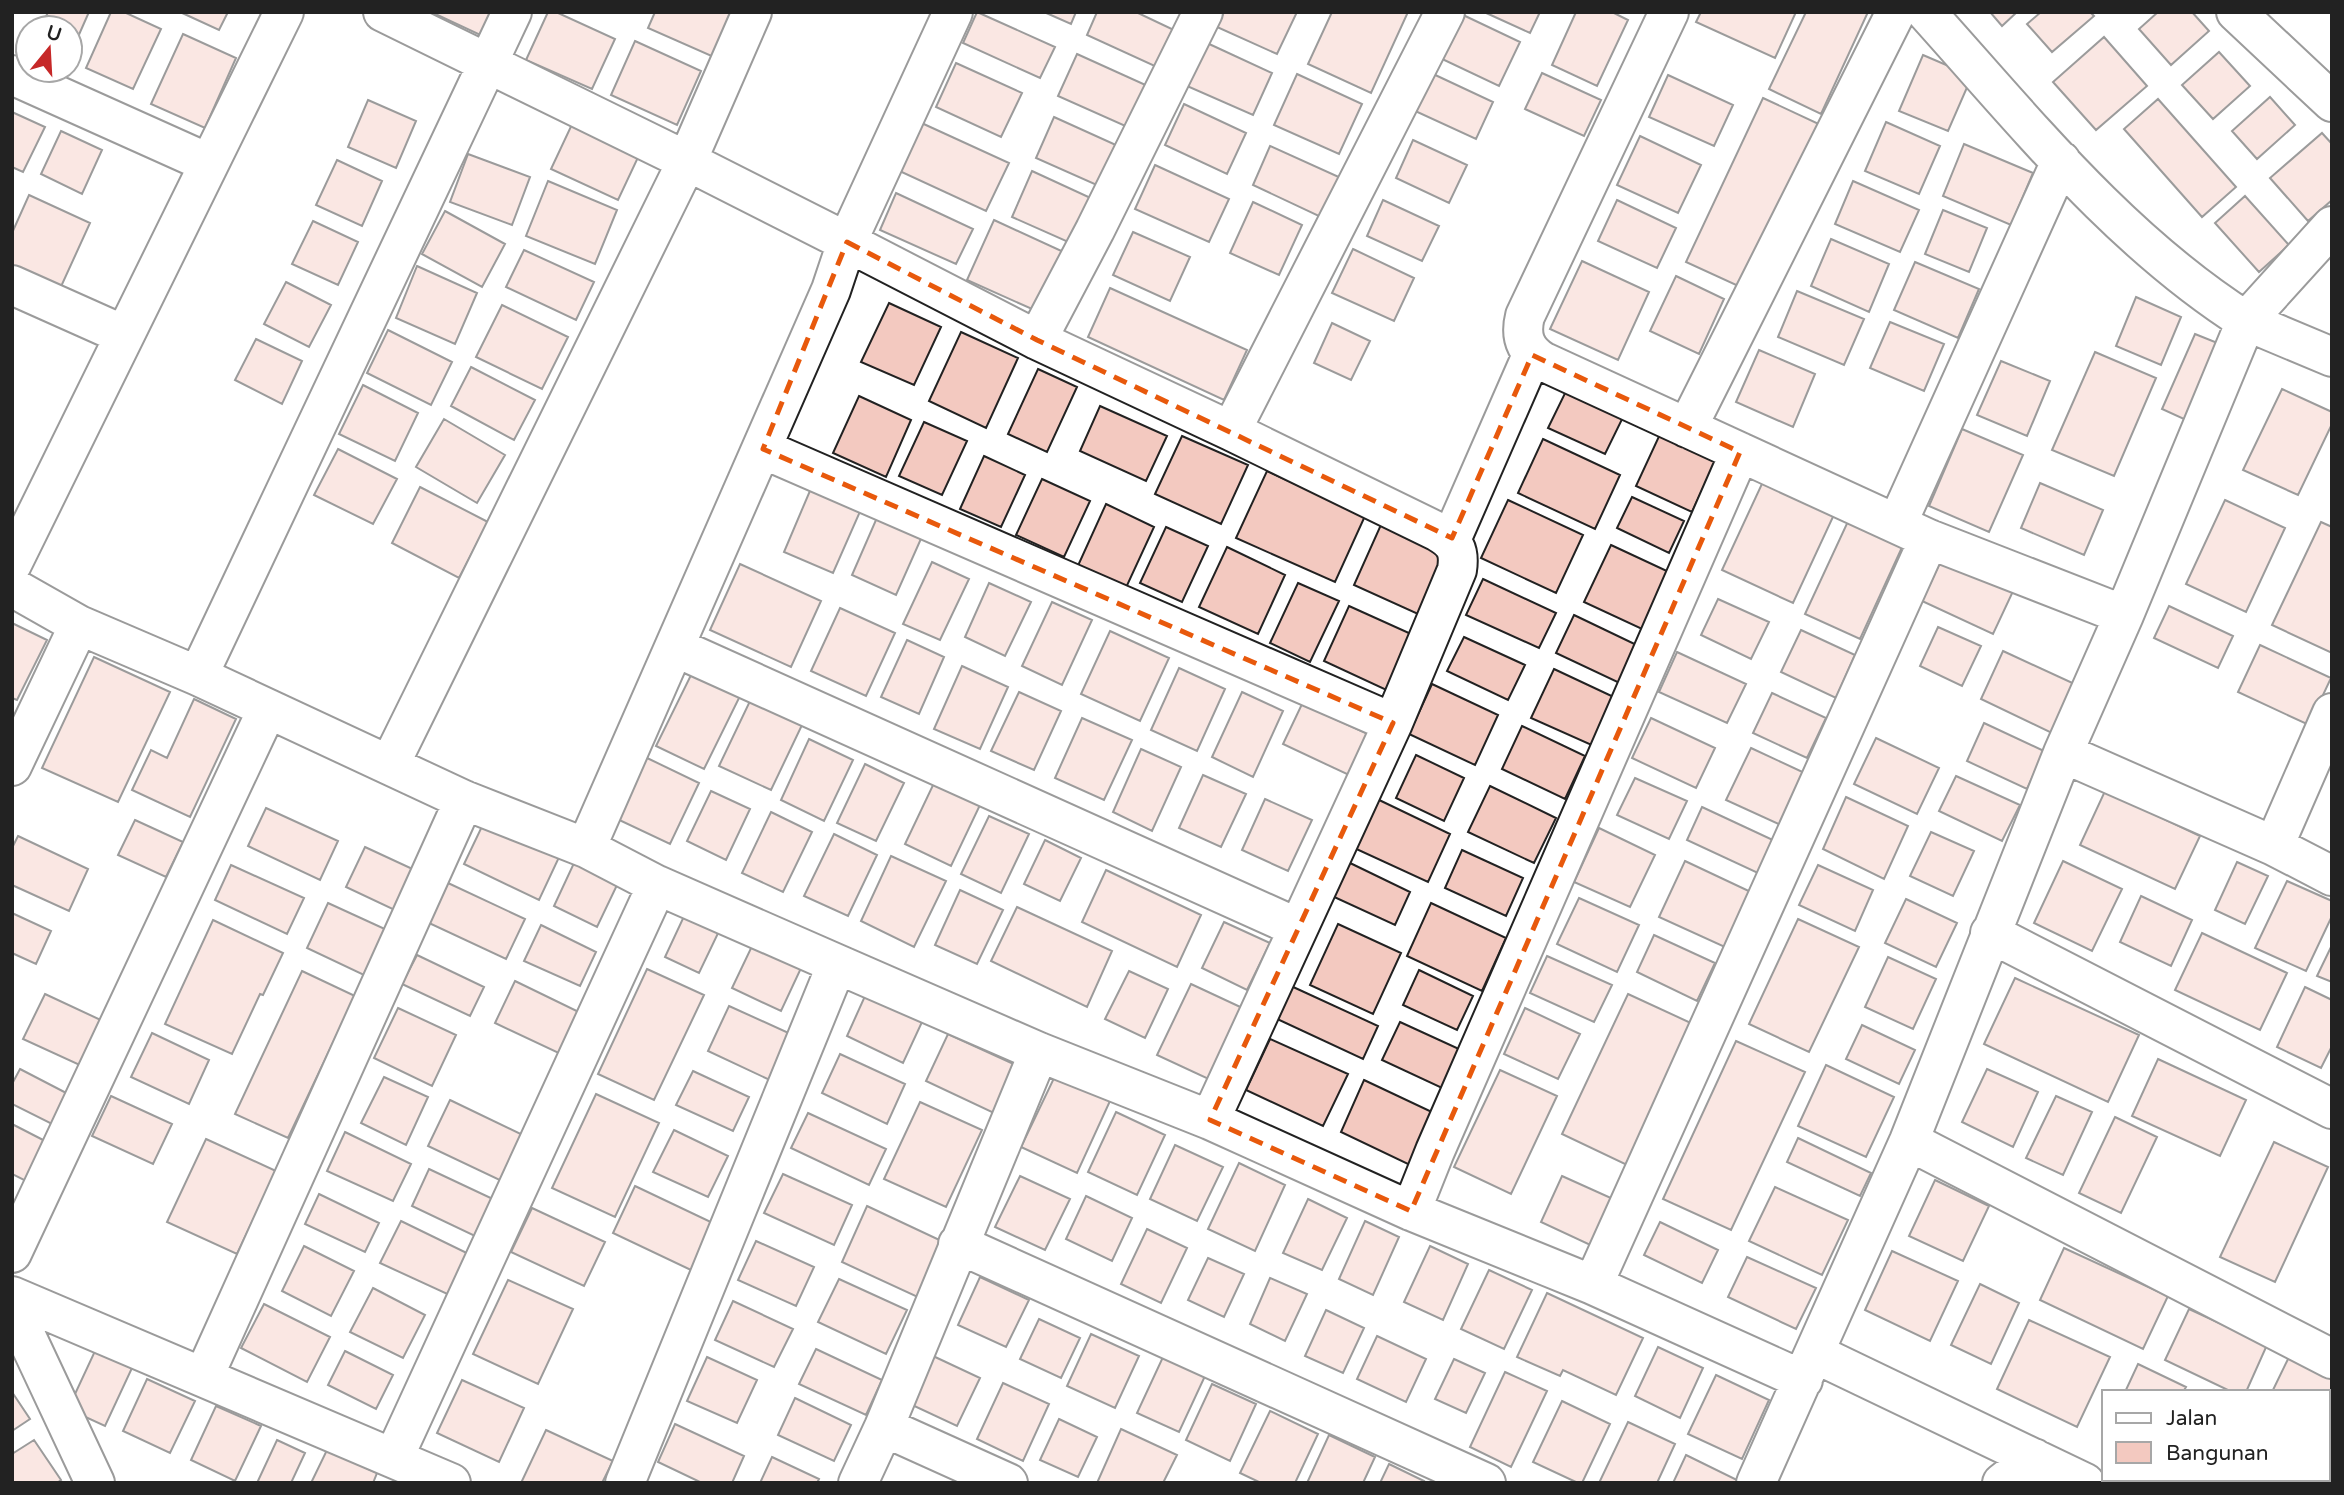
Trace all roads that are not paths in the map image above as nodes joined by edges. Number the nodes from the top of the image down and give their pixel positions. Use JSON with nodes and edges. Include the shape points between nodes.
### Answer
{"nodes":[{"id":1,"x":284,"y":12,"type":"edge"},
{"id":2,"x":383,"y":12,"type":"edge"},
{"id":3,"x":512,"y":12,"type":"edge"},
{"id":4,"x":752,"y":12,"type":"edge"},
{"id":5,"x":1203,"y":12,"type":"edge"},
{"id":6,"x":1444,"y":12,"type":"edge"},
{"id":7,"x":1896,"y":12,"type":"edge"},
{"id":8,"x":1926,"y":12,"type":"edge"},
{"id":9,"x":2236,"y":12,"type":"edge"},
{"id":10,"x":946,"y":14,"type":"edge"},
{"id":11,"x":1661,"y":15,"type":"edge"},
{"id":12,"x":488,"y":64,"type":"junction"},
{"id":13,"x":12,"y":75,"type":"edge"},
{"id":14,"x":2332,"y":102,"type":"edge"},
{"id":15,"x":687,"y":161,"type":"junction"},
{"id":16,"x":2061,"y":161,"type":"junction"},
{"id":17,"x":208,"y":163,"type":"junction"},
{"id":18,"x":2332,"y":226,"type":"edge"},
{"id":19,"x":846,"y":242,"type":"junction"},
{"id":20,"x":12,"y":285,"type":"edge"},
{"id":21,"x":2246,"y":321,"type":"junction"},
{"id":22,"x":124,"y":335,"type":"junction"},
{"id":23,"x":1037,"y":340,"type":"junction"},
{"id":24,"x":1532,"y":355,"type":"junction"},
{"id":25,"x":2332,"y":357,"type":"edge"},
{"id":26,"x":1687,"y":428,"type":"junction"},
{"id":27,"x":1231,"y":430,"type":"junction"},
{"id":28,"x":762,"y":449,"type":"junction"},
{"id":29,"x":1740,"y":452,"type":"junction"},
{"id":30,"x":1913,"y":532,"type":"junction"},
{"id":31,"x":1451,"y":540,"type":"junction"},
{"id":32,"x":12,"y":564,"type":"edge"},
{"id":33,"x":12,"y":587,"type":"edge"},
{"id":34,"x":2124,"y":615,"type":"junction"},
{"id":35,"x":79,"y":625,"type":"junction"},
{"id":36,"x":675,"y":647,"type":"junction"},
{"id":37,"x":198,"y":677,"type":"junction"},
{"id":38,"x":267,"y":710,"type":"junction"},
{"id":39,"x":2332,"y":713,"type":"edge"},
{"id":40,"x":1393,"y":723,"type":"junction"},
{"id":41,"x":2063,"y":753,"type":"junction"},
{"id":42,"x":390,"y":764,"type":"junction"},
{"id":43,"x":12,"y":766,"type":"edge"},
{"id":44,"x":464,"y":800,"type":"junction"},
{"id":45,"x":2274,"y":846,"type":"junction"},
{"id":46,"x":586,"y":848,"type":"junction"},
{"id":47,"x":2332,"y":876,"type":"edge"},
{"id":48,"x":657,"y":885,"type":"junction"},
{"id":49,"x":1298,"y":929,"type":"junction"},
{"id":50,"x":1990,"y":933,"type":"junction"},
{"id":51,"x":837,"y":964,"type":"junction"},
{"id":52,"x":1039,"y":1052,"type":"junction"},
{"id":53,"x":2332,"y":1109,"type":"edge"},
{"id":54,"x":1210,"y":1120,"type":"junction"},
{"id":55,"x":1909,"y":1140,"type":"junction"},
{"id":56,"x":1411,"y":1211,"type":"junction"},
{"id":57,"x":958,"y":1244,"type":"junction"},
{"id":58,"x":12,"y":1253,"type":"edge"},
{"id":59,"x":1593,"y":1285,"type":"junction"},
{"id":60,"x":12,"y":1296,"type":"edge"},
{"id":61,"x":12,"y":1306,"type":"edge"},
{"id":62,"x":2332,"y":1359,"type":"edge"},
{"id":63,"x":1809,"y":1366,"type":"junction"},
{"id":64,"x":204,"y":1376,"type":"junction"},
{"id":65,"x":884,"y":1427,"type":"junction"},
{"id":66,"x":394,"y":1457,"type":"junction"},
{"id":67,"x":2034,"y":1458,"type":"junction"},
{"id":68,"x":95,"y":1483,"type":"edge"},
{"id":69,"x":451,"y":1483,"type":"edge"},
{"id":70,"x":625,"y":1483,"type":"edge"},
{"id":71,"x":858,"y":1483,"type":"edge"},
{"id":72,"x":1008,"y":1483,"type":"edge"},
{"id":73,"x":1486,"y":1483,"type":"edge"},
{"id":74,"x":1756,"y":1483,"type":"edge"},
{"id":75,"x":2002,"y":1483,"type":"edge"},
{"id":76,"x":2085,"y":1483,"type":"edge"}],
"edges":[{"from":1,"to":17,"type":"street"},
{"from":2,"to":12,"type":"street"},
{"from":3,"to":12,"type":"street"},
{"from":4,"to":15,"type":"street"},
{"from":5,"to":23,"type":"street"},
{"from":6,"to":27,"type":"street"},
{"from":7,"to":26,"type":"street"},
{"from":8,"to":16,"type":"street"},
{"from":9,"to":14,"type":"street"},
{"from":10,"to":19,"type":"street"},
{"from":11,"to":24,"type":"street","via":[[1525,316],[1523,336]]},
{"from":12,"to":15,"type":"street"},
{"from":12,"to":37,"type":"street"},
{"from":13,"to":17,"type":"street"},
{"from":15,"to":19,"type":"street"},
{"from":15,"to":42,"type":"street"},
{"from":16,"to":21,"type":"street","via":[[2142,244],[2205,295]]},
{"from":16,"to":30,"type":"street"},
{"from":17,"to":22,"type":"street"},
{"from":18,"to":21,"type":"street"},
{"from":19,"to":23,"type":"street"},
{"from":19,"to":28,"type":"street","via":[[831,290]]},
{"from":20,"to":22,"type":"street"},
{"from":21,"to":25,"type":"street"},
{"from":21,"to":34,"type":"street"},
{"from":22,"to":32,"type":"street"},
{"from":23,"to":27,"type":"street"},
{"from":24,"to":26,"type":"street"},
{"from":24,"to":31,"type":"street"},
{"from":26,"to":29,"type":"street"},
{"from":27,"to":31,"type":"street"},
{"from":28,"to":36,"type":"street"},
{"from":28,"to":40,"type":"street"},
{"from":29,"to":30,"type":"street"},
{"from":29,"to":56,"type":"street"},
{"from":30,"to":34,"type":"street"},
{"from":30,"to":59,"type":"street"},
{"from":31,"to":40,"type":"street","via":[[1459,557],[1457,569]]},
{"from":33,"to":35,"type":"street"},
{"from":34,"to":41,"type":"street"},
{"from":35,"to":37,"type":"street"},
{"from":35,"to":43,"type":"street"},
{"from":36,"to":46,"type":"street"},
{"from":36,"to":49,"type":"street"},
{"from":37,"to":38,"type":"street"},
{"from":38,"to":42,"type":"street"},
{"from":38,"to":58,"type":"street"},
{"from":39,"to":45,"type":"street"},
{"from":40,"to":49,"type":"street"},
{"from":41,"to":45,"type":"street"},
{"from":41,"to":50,"type":"street"},
{"from":42,"to":44,"type":"street"},
{"from":44,"to":46,"type":"street"},
{"from":44,"to":64,"type":"street"},
{"from":45,"to":47,"type":"street"},
{"from":46,"to":48,"type":"street"},
{"from":48,"to":51,"type":"street"},
{"from":48,"to":66,"type":"street"},
{"from":49,"to":54,"type":"street"},
{"from":50,"to":53,"type":"street"},
{"from":50,"to":55,"type":"street"},
{"from":51,"to":52,"type":"street"},
{"from":51,"to":70,"type":"street"},
{"from":52,"to":54,"type":"street"},
{"from":52,"to":57,"type":"street"},
{"from":54,"to":56,"type":"street"},
{"from":55,"to":62,"type":"street"},
{"from":55,"to":63,"type":"street"},
{"from":56,"to":59,"type":"street"},
{"from":57,"to":65,"type":"street"},
{"from":57,"to":73,"type":"street"},
{"from":59,"to":63,"type":"street"},
{"from":60,"to":64,"type":"street"},
{"from":61,"to":68,"type":"street"},
{"from":63,"to":67,"type":"street"},
{"from":63,"to":74,"type":"street"},
{"from":64,"to":66,"type":"street"},
{"from":65,"to":71,"type":"street"},
{"from":65,"to":72,"type":"street"},
{"from":66,"to":69,"type":"street"},
{"from":67,"to":75,"type":"street"},
{"from":67,"to":76,"type":"street"}]}
